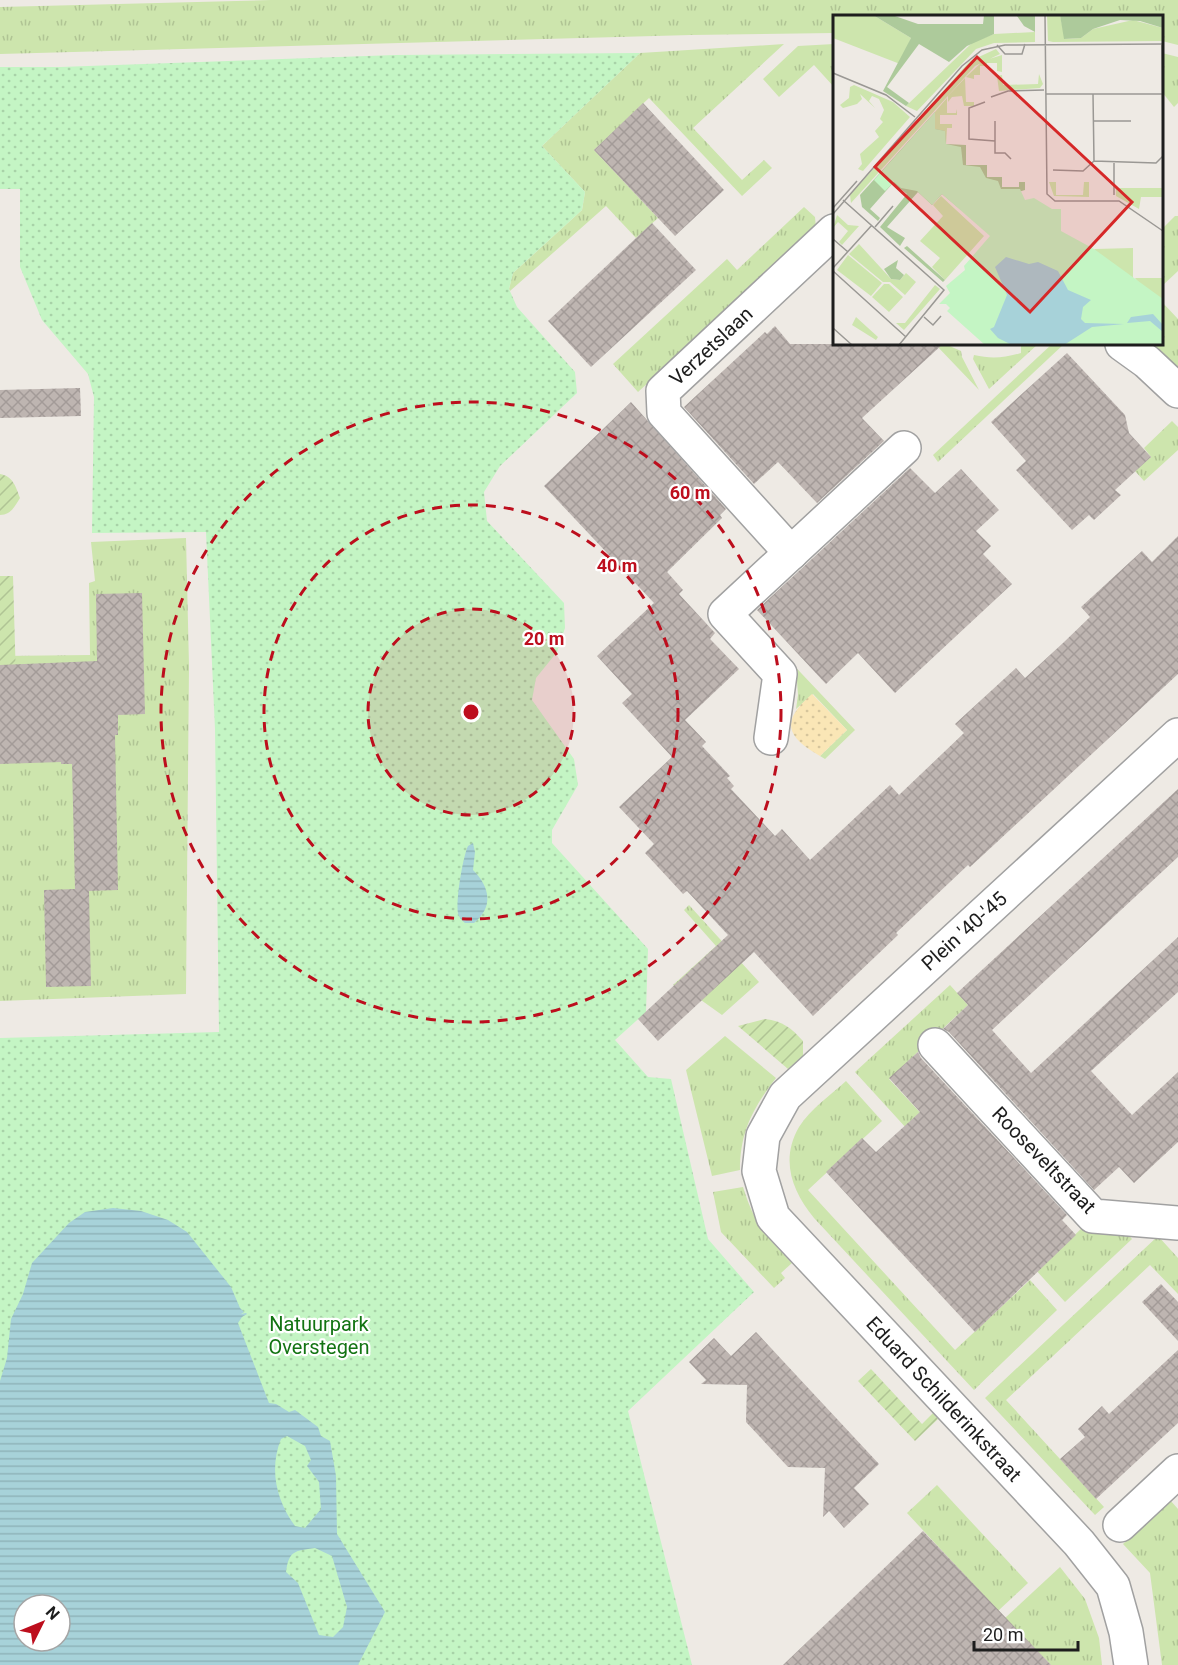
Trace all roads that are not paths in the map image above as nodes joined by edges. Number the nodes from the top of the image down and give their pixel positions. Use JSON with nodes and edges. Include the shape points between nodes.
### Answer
{"nodes":[{"id":1,"x":833,"y":232,"type":"edge"},
{"id":2,"x":1123,"y":345,"type":"edge"},
{"id":3,"x":1178,"y":391,"type":"edge"},
{"id":4,"x":904,"y":448,"type":"dead end"},
{"id":5,"x":791,"y":553,"type":"junction"},
{"id":6,"x":1178,"y":735,"type":"edge"},
{"id":7,"x":771,"y":738,"type":"dead end"},
{"id":8,"x":935,"y":1044,"type":"dead end"},
{"id":9,"x":763,"y":1136,"type":"joint"},
{"id":10,"x":1178,"y":1223,"type":"edge"},
{"id":11,"x":1178,"y":1471,"type":"edge"},
{"id":12,"x":1120,"y":1525,"type":"dead end"},
{"id":13,"x":1131,"y":1665,"type":"edge"}],
"edges":[{"from":1,"to":5,"type":"street","name":"Verzetslaan","via":[[663,391],[664,413]]},
{"from":2,"to":3,"type":"street"},
{"from":4,"to":5,"type":"street"},
{"from":5,"to":7,"type":"street","via":[[725,614],[780,674]]},
{"from":6,"to":9,"type":"street","name":"Plein '40-'45","via":[[785,1096]]},
{"from":8,"to":10,"type":"street","name":"Rooseveltstraat","via":[[1093,1216]]},
{"from":9,"to":13,"type":"street","name":"Eduard Schilderinkstraat","via":[[759,1171],[773,1217],[1088,1554],[1113,1586]]},
{"from":11,"to":12,"type":"street"}]}
